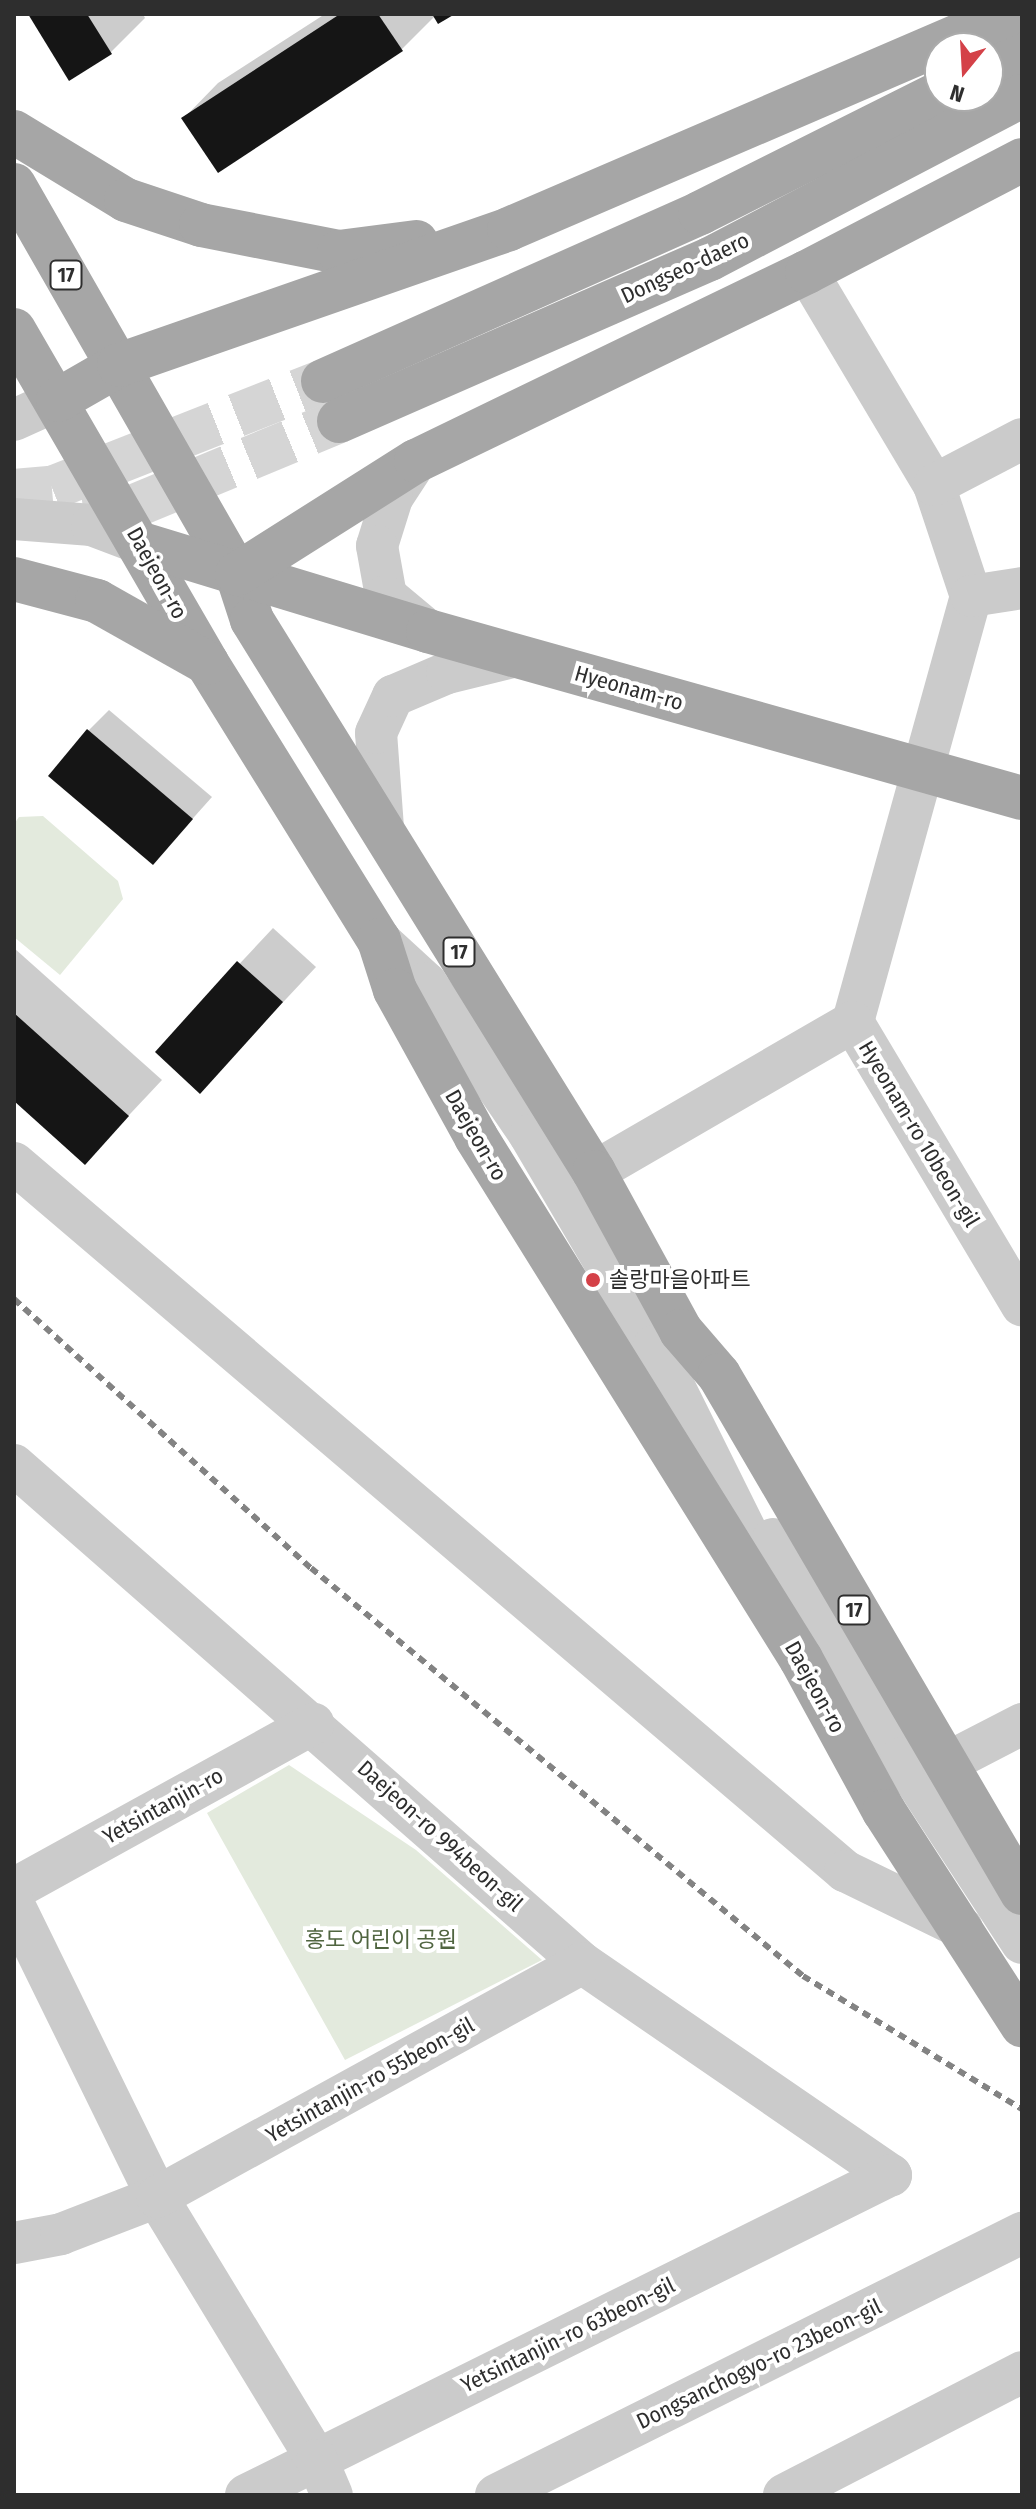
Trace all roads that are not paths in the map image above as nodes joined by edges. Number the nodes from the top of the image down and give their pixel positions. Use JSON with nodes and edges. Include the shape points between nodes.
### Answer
{"nodes":[{"id":1,"x":1010,"y":24,"type":"edge"},
{"id":2,"x":1022,"y":96,"type":"edge"},
{"id":3,"x":924,"y":101,"type":"edge"},
{"id":4,"x":1004,"y":105,"type":"edge"},
{"id":5,"x":991,"y":112,"type":"edge"},
{"id":6,"x":14,"y":132,"type":"edge"},
{"id":7,"x":1022,"y":160,"type":"edge"},
{"id":8,"x":14,"y":185,"type":"edge"},
{"id":9,"x":509,"y":229,"type":"junction"},
{"id":10,"x":807,"y":272,"type":"junction"},
{"id":11,"x":14,"y":330,"type":"edge"},
{"id":12,"x":119,"y":365,"type":"junction"},
{"id":13,"x":58,"y":400,"type":"junction"},
{"id":14,"x":14,"y":420,"type":"edge"},
{"id":15,"x":1022,"y":439,"type":"edge"},
{"id":16,"x":416,"y":461,"type":"junction"},
{"id":17,"x":934,"y":485,"type":"junction"},
{"id":18,"x":14,"y":519,"type":"edge"},
{"id":19,"x":142,"y":544,"type":"junction"},
{"id":20,"x":237,"y":574,"type":"junction"},
{"id":21,"x":14,"y":579,"type":"edge"},
{"id":22,"x":1022,"y":588,"type":"edge"},
{"id":23,"x":971,"y":596,"type":"junction"},
{"id":24,"x":428,"y":631,"type":"junction"},
{"id":25,"x":517,"y":656,"type":"junction"},
{"id":26,"x":207,"y":663,"type":"junction"},
{"id":27,"x":919,"y":769,"type":"junction"},
{"id":28,"x":1022,"y":798,"type":"edge"},
{"id":29,"x":383,"y":828,"type":"junction"},
{"id":30,"x":853,"y":1022,"type":"junction"},
{"id":31,"x":14,"y":1163,"type":"edge"},
{"id":32,"x":594,"y":1172,"type":"junction"},
{"id":33,"x":1022,"y":1306,"type":"edge"},
{"id":34,"x":681,"y":1331,"type":"junction"},
{"id":35,"x":14,"y":1465,"type":"edge"},
{"id":36,"x":313,"y":1724,"type":"junction"},
{"id":37,"x":1022,"y":1724,"type":"edge"},
{"id":38,"x":943,"y":1765,"type":"junction"},
{"id":39,"x":14,"y":1889,"type":"edge"},
{"id":40,"x":1022,"y":1893,"type":"edge"},
{"id":41,"x":14,"y":1905,"type":"edge"},
{"id":42,"x":962,"y":1928,"type":"junction"},
{"id":43,"x":1022,"y":1943,"type":"edge"},
{"id":44,"x":582,"y":1963,"type":"junction"},
{"id":45,"x":1022,"y":2025,"type":"edge"},
{"id":46,"x":891,"y":2175,"type":"joint"},
{"id":47,"x":157,"y":2197,"type":"junction"},
{"id":48,"x":1022,"y":2233,"type":"edge"},
{"id":49,"x":14,"y":2243,"type":"edge"},
{"id":50,"x":1022,"y":2372,"type":"edge"},
{"id":51,"x":324,"y":2478,"type":"edge"},
{"id":52,"x":838,"y":2483,"type":"edge"},
{"id":53,"x":246,"y":2495,"type":"edge"},
{"id":54,"x":496,"y":2495,"type":"edge"},
{"id":55,"x":784,"y":2495,"type":"edge"}],
"edges":[{"from":1,"to":9,"type":"main road"},
{"from":2,"to":4,"type":"main road","name":"Dongseo-daero"},
{"from":3,"to":5,"type":"main road","name":"Dongseo-daero","via":[[331,401],[710,259]]},
{"from":6,"to":9,"type":"main road","via":[[126,200],[201,225],[339,252]]},
{"from":7,"to":10,"type":"main road"},
{"from":8,"to":12,"type":"main road","number":"17"},
{"from":9,"to":12,"type":"main road"},
{"from":10,"to":16,"type":"main road"},
{"from":10,"to":17,"type":"street"},
{"from":11,"to":13,"type":"main road","name":"Daejeon-ro"},
{"from":12,"to":13,"type":"main road"},
{"from":12,"to":20,"type":"main road","number":"17"},
{"from":13,"to":14,"type":"street"},
{"from":13,"to":19,"type":"main road","name":"Daejeon-ro"},
{"from":15,"to":17,"type":"street"},
{"from":16,"to":20,"type":"main road"},
{"from":16,"to":24,"type":"street","via":[[392,498],[377,546],[386,596]]},
{"from":17,"to":23,"type":"street"},
{"from":18,"to":19,"type":"street","via":[[92,525]]},
{"from":19,"to":20,"type":"main road","name":"Hyeonam-ro"},
{"from":19,"to":26,"type":"main road","name":"Daejeon-ro"},
{"from":20,"to":24,"type":"main road","name":"Hyeonam-ro"},
{"from":20,"to":29,"type":"main road","number":"17","via":[[252,620]]},
{"from":21,"to":26,"type":"main road","via":[[97,601]]},
{"from":22,"to":23,"type":"street"},
{"from":23,"to":27,"type":"street"},
{"from":24,"to":25,"type":"main road","name":"Hyeonam-ro"},
{"from":25,"to":27,"type":"main road","name":"Hyeonam-ro"},
{"from":25,"to":29,"type":"street","via":[[447,673],[393,696],[376,733]]},
{"from":26,"to":42,"type":"main road","name":"Daejeon-ro","via":[[379,940],[395,990],[476,1137],[801,1659],[884,1811]]},
{"from":27,"to":28,"type":"main road","name":"Hyeonam-ro"},
{"from":27,"to":30,"type":"street","name":"Hyeonam-ro 10beon-gil"},
{"from":29,"to":32,"type":"main road","number":"17"},
{"from":30,"to":32,"type":"street"},
{"from":30,"to":33,"type":"street","name":"Hyeonam-ro 10beon-gil"},
{"from":31,"to":42,"type":"street","via":[[845,1871]]},
{"from":32,"to":34,"type":"main road","number":"17"},
{"from":34,"to":38,"type":"main road","number":"17","via":[[719,1375]]},
{"from":34,"to":43,"type":"street","via":[[689,1375],[785,1563],[909,1771]]},
{"from":35,"to":36,"type":"street","name":"Daejeon-ro 994beon-gil"},
{"from":36,"to":39,"type":"street","name":"Yetsintanjin-ro"},
{"from":36,"to":44,"type":"street","name":"Daejeon-ro 994beon-gil"},
{"from":37,"to":38,"type":"street"},
{"from":38,"to":40,"type":"main road","number":"17"},
{"from":41,"to":47,"type":"street"},
{"from":42,"to":45,"type":"main road","name":"Daejeon-ro"},
{"from":44,"to":46,"type":"street","name":"Daejeon-ro 994beon-gil"},
{"from":44,"to":47,"type":"street","name":"Yetsintanjin-ro 55beon-gil"},
{"from":46,"to":51,"type":"street","name":"Yetsintanjin-ro 63beon-gil"},
{"from":47,"to":49,"type":"street","name":"Yetsintanjin-ro 55beon-gil","via":[[61,2234]]},
{"from":47,"to":51,"type":"street"},
{"from":48,"to":54,"type":"street","name":"Dongsanchogyo-ro 23beon-gil"},
{"from":50,"to":52,"type":"street"},
{"from":51,"to":53,"type":"street","name":"Yetsintanjin-ro 63beon-gil"},
{"from":52,"to":55,"type":"street"}]}
